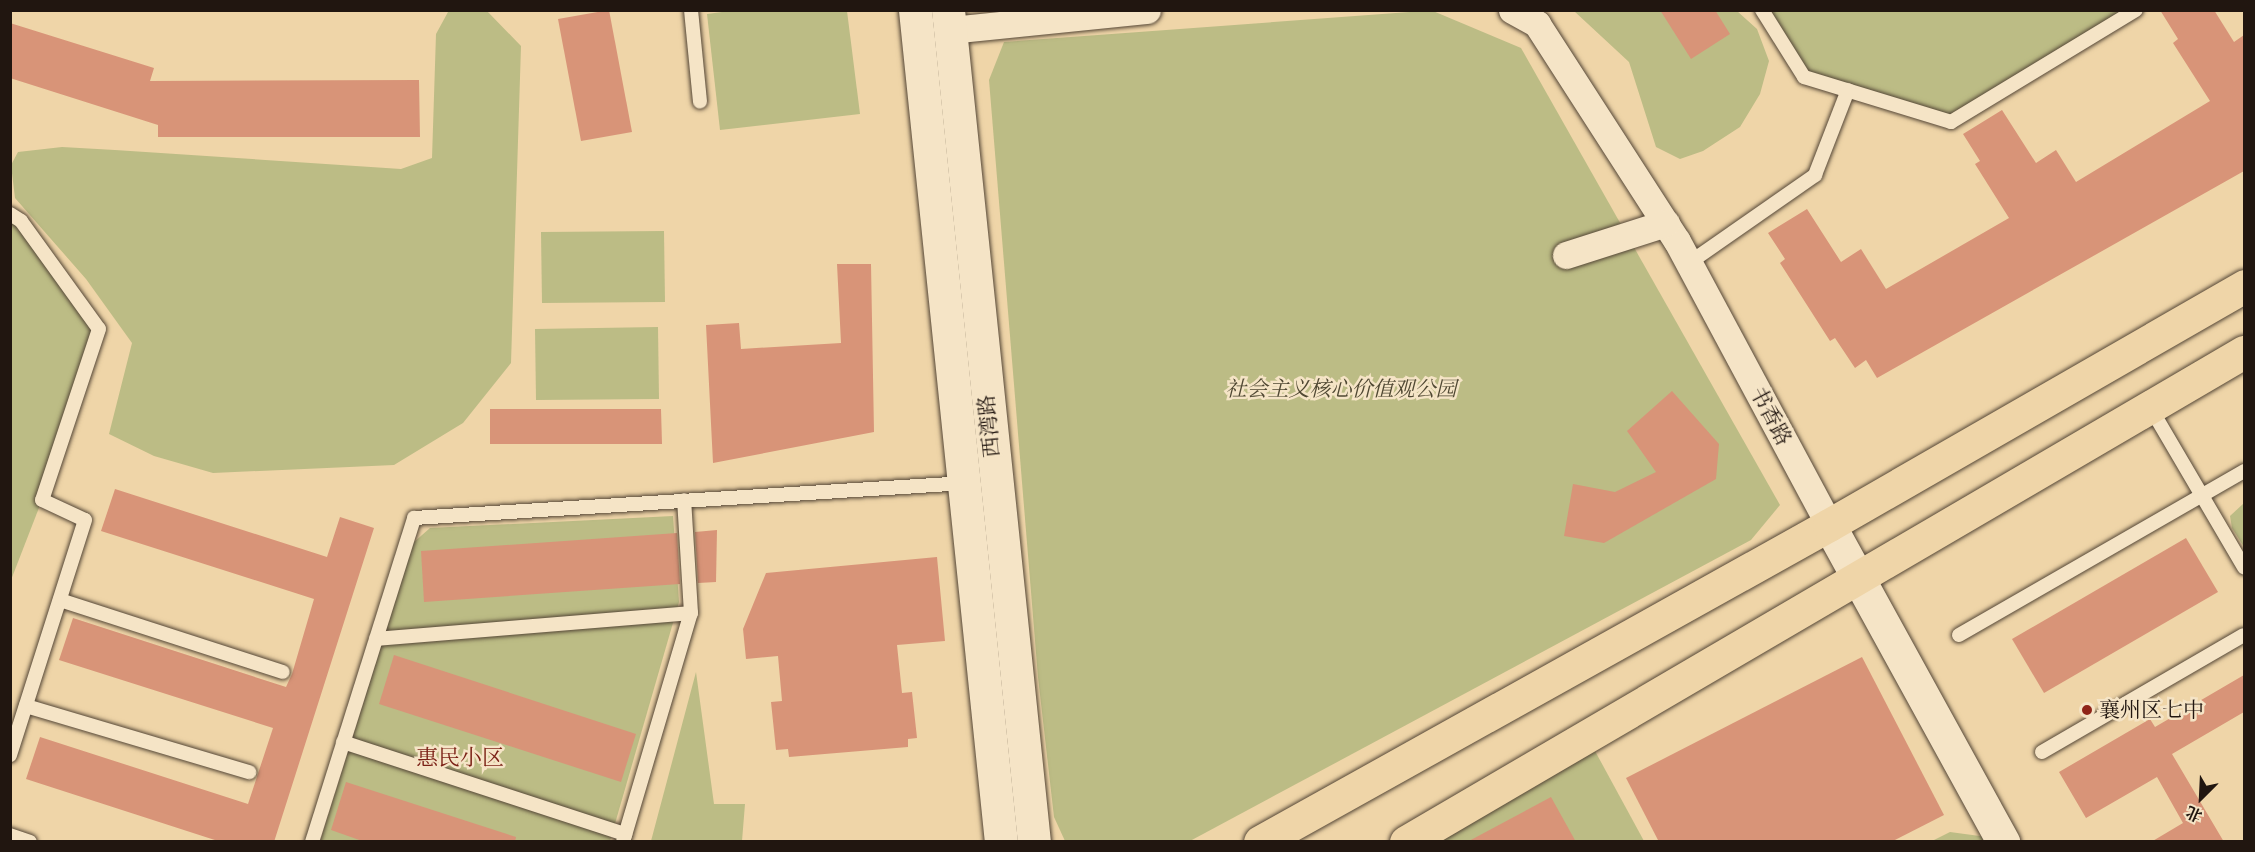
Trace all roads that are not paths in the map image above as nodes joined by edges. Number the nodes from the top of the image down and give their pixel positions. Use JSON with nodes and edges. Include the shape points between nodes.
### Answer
{"nodes":[{"id":1,"x":691,"y":10,"type":"edge"},
{"id":2,"x":915,"y":10,"type":"edge"},
{"id":3,"x":1147,"y":10,"type":"edge"},
{"id":4,"x":1512,"y":10,"type":"edge"},
{"id":5,"x":1762,"y":10,"type":"edge"},
{"id":6,"x":2108,"y":10,"type":"edge"},
{"id":7,"x":2136,"y":10,"type":"edge"},
{"id":8,"x":949,"y":20,"type":"edge"},
{"id":9,"x":2115,"y":23,"type":"junction"},
{"id":10,"x":1848,"y":90,"type":"junction"},
{"id":11,"x":700,"y":102,"type":"dead end"},
{"id":12,"x":10,"y":213,"type":"edge"},
{"id":13,"x":1666,"y":223,"type":"junction"},
{"id":14,"x":1566,"y":255,"type":"dead end"},
{"id":15,"x":1689,"y":263,"type":"junction"},
{"id":16,"x":2244,"y":286,"type":"edge"},
{"id":17,"x":2244,"y":352,"type":"edge"},
{"id":18,"x":2150,"y":407,"type":"junction"},
{"id":19,"x":2244,"y":471,"type":"edge"},
{"id":20,"x":965,"y":483,"type":"junction"},
{"id":21,"x":2203,"y":496,"type":"junction"},
{"id":22,"x":684,"y":500,"type":"junction"},
{"id":23,"x":1829,"y":525,"type":"junction"},
{"id":24,"x":2244,"y":567,"type":"edge"},
{"id":25,"x":1858,"y":578,"type":"junction"},
{"id":26,"x":60,"y":600,"type":"junction"},
{"id":27,"x":691,"y":613,"type":"junction"},
{"id":28,"x":1959,"y":635,"type":"dead end"},
{"id":29,"x":2244,"y":635,"type":"edge"},
{"id":30,"x":376,"y":639,"type":"junction"},
{"id":31,"x":283,"y":672,"type":"dead end"},
{"id":32,"x":26,"y":706,"type":"junction"},
{"id":33,"x":343,"y":742,"type":"junction"},
{"id":34,"x":2042,"y":752,"type":"dead end"},
{"id":35,"x":10,"y":755,"type":"edge"},
{"id":36,"x":249,"y":772,"type":"dead end"},
{"id":37,"x":10,"y":835,"type":"edge"},
{"id":38,"x":624,"y":838,"type":"edge"},
{"id":39,"x":30,"y":842,"type":"edge"},
{"id":40,"x":312,"y":842,"type":"edge"},
{"id":41,"x":1001,"y":842,"type":"edge"},
{"id":42,"x":1034,"y":842,"type":"edge"},
{"id":43,"x":1260,"y":842,"type":"edge"},
{"id":44,"x":1406,"y":842,"type":"edge"},
{"id":45,"x":2003,"y":842,"type":"edge"}],
"edges":[{"from":1,"to":11,"type":"lane"},
{"from":2,"to":20,"type":"main road","name":"西湾路"},
{"from":3,"to":8,"type":"street"},
{"from":4,"to":13,"type":"street","name":"书香路","via":[[1538,24]]},
{"from":5,"to":10,"type":"lane","via":[[1804,77]]},
{"from":6,"to":9,"type":"lane"},
{"from":7,"to":9,"type":"lane"},
{"from":8,"to":42,"type":"main road","name":"西湾路"},
{"from":9,"to":10,"type":"lane","via":[[1951,122]]},
{"from":10,"to":15,"type":"lane","via":[[1815,176]]},
{"from":12,"to":26,"type":"lane","via":[[21,221],[99,329],[42,500],[85,520]]},
{"from":13,"to":14,"type":"street"},
{"from":13,"to":15,"type":"street","name":"书香路"},
{"from":15,"to":23,"type":"street","name":"书香路"},
{"from":16,"to":23,"type":"main road"},
{"from":17,"to":18,"type":"main road"},
{"from":18,"to":21,"type":"lane"},
{"from":18,"to":25,"type":"main road"},
{"from":19,"to":21,"type":"lane"},
{"from":20,"to":22,"type":"lane"},
{"from":20,"to":41,"type":"main road","name":"西湾路"},
{"from":21,"to":24,"type":"lane"},
{"from":21,"to":28,"type":"lane"},
{"from":22,"to":27,"type":"lane"},
{"from":22,"to":30,"type":"lane","via":[[414,518]]},
{"from":23,"to":25,"type":"main road","name":"书香路"},
{"from":23,"to":43,"type":"main road"},
{"from":25,"to":44,"type":"main road"},
{"from":25,"to":45,"type":"main road","name":"书香路"},
{"from":26,"to":31,"type":"lane"},
{"from":26,"to":32,"type":"lane"},
{"from":27,"to":30,"type":"lane"},
{"from":27,"to":38,"type":"lane"},
{"from":29,"to":34,"type":"lane"},
{"from":30,"to":33,"type":"lane"},
{"from":32,"to":35,"type":"lane"},
{"from":32,"to":36,"type":"lane"},
{"from":33,"to":38,"type":"lane"},
{"from":33,"to":40,"type":"lane"},
{"from":37,"to":39,"type":"lane"}]}
